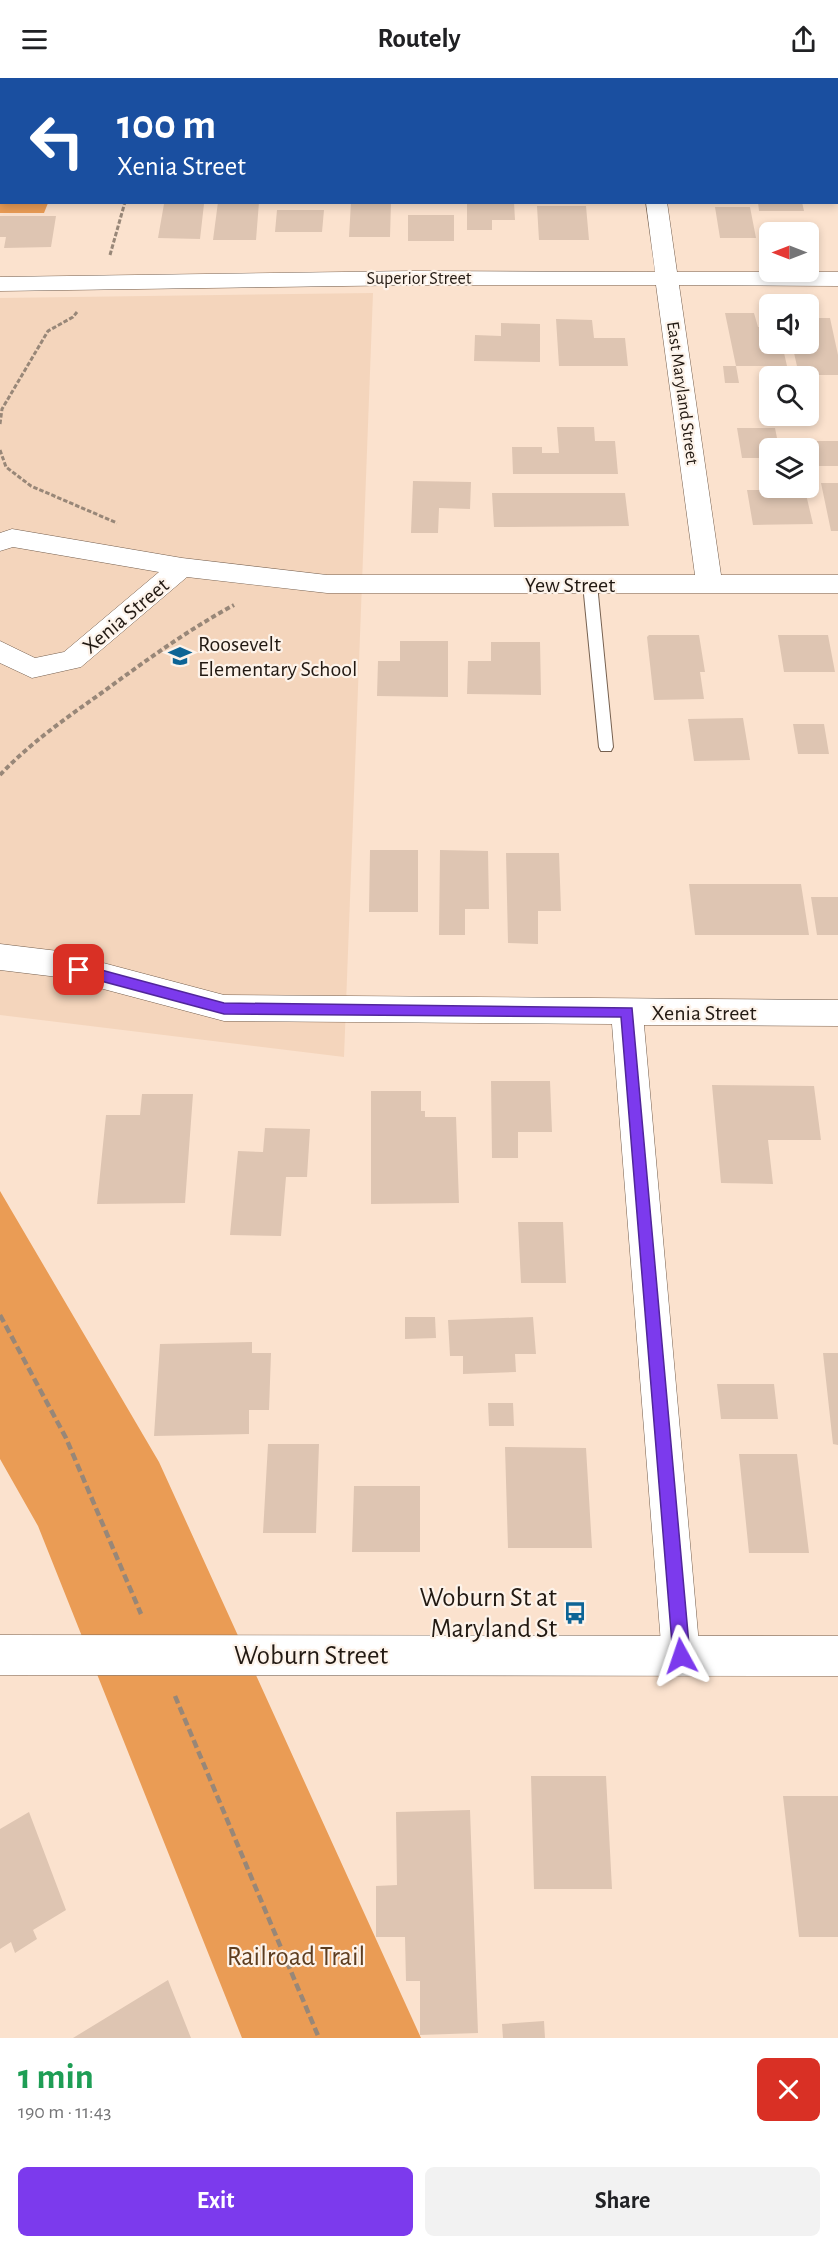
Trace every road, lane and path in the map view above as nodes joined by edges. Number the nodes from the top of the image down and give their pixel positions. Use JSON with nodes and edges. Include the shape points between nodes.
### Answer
{"nodes":[{"id":1,"x":656,"y":204,"type":"edge"},
{"id":2,"x":666,"y":277,"type":"junction"},
{"id":3,"x":838,"y":279,"type":"edge"},
{"id":4,"x":99,"y":282,"type":"junction"},
{"id":5,"x":0,"y":284,"type":"edge"},
{"id":6,"x":0,"y":424,"type":"edge"},
{"id":7,"x":0,"y":450,"type":"edge"},
{"id":8,"x":0,"y":542,"type":"edge"},
{"id":9,"x":138,"y":560,"type":"junction"},
{"id":10,"x":182,"y":567,"type":"junction"},
{"id":11,"x":302,"y":581,"type":"joint"},
{"id":12,"x":590,"y":584,"type":"junction"},
{"id":13,"x":709,"y":584,"type":"junction"},
{"id":14,"x":838,"y":584,"type":"edge"},
{"id":15,"x":242,"y":601,"type":"dead end"},
{"id":16,"x":0,"y":651,"type":"edge"},
{"id":17,"x":606,"y":747,"type":"dead end"},
{"id":18,"x":0,"y":775,"type":"edge"},
{"id":19,"x":0,"y":957,"type":"edge"},
{"id":20,"x":627,"y":1012,"type":"junction"},
{"id":21,"x":838,"y":1012,"type":"edge"},
{"id":22,"x":0,"y":1315,"type":"edge"},
{"id":23,"x":137,"y":1601,"type":"dead end"},
{"id":24,"x":0,"y":1655,"type":"edge"},
{"id":25,"x":681,"y":1656,"type":"junction"},
{"id":26,"x":838,"y":1656,"type":"edge"},
{"id":27,"x":176,"y":1699,"type":"dead end"},
{"id":28,"x":319,"y":2038,"type":"edge"}],
"edges":[{"from":1,"to":2,"type":"street","name":"East Maryland Street"},
{"from":2,"to":3,"type":"street","name":"Superior Street"},
{"from":2,"to":4,"type":"street","name":"Superior Street"},
{"from":2,"to":13,"type":"street","name":"East Maryland Street"},
{"from":4,"to":5,"type":"street","name":"Superior Street"},
{"from":4,"to":6,"type":"path","via":[[73,317],[48,331],[2,409]]},
{"from":7,"to":9,"type":"path","via":[[6,467],[31,486],[118,524]]},
{"from":8,"to":9,"type":"street","name":"Xenia Street","via":[[12,538]]},
{"from":9,"to":10,"type":"street","name":"Xenia Street"},
{"from":10,"to":11,"type":"street","name":"Xenia Street"},
{"from":10,"to":16,"type":"street","name":"Xenia Street","via":[[72,660],[32,668]]},
{"from":11,"to":12,"type":"street","name":"Yew Street"},
{"from":12,"to":13,"type":"street","name":"Yew Street"},
{"from":12,"to":17,"type":"lane"},
{"from":13,"to":14,"type":"street","name":"Yew Street"},
{"from":15,"to":18,"type":"path","via":[[195,625],[167,645],[18,754]]},
{"from":19,"to":20,"type":"street","name":"Xenia Street","via":[[58,964],[224,1008]]},
{"from":20,"to":21,"type":"street","name":"Xenia Street"},
{"from":20,"to":25,"type":"street"},
{"from":22,"to":23,"type":"path","via":[[66,1438]]},
{"from":24,"to":25,"type":"main road","name":"Woburn Street"},
{"from":25,"to":26,"type":"main road","name":"Woburn Street"},
{"from":27,"to":28,"type":"path"}]}
